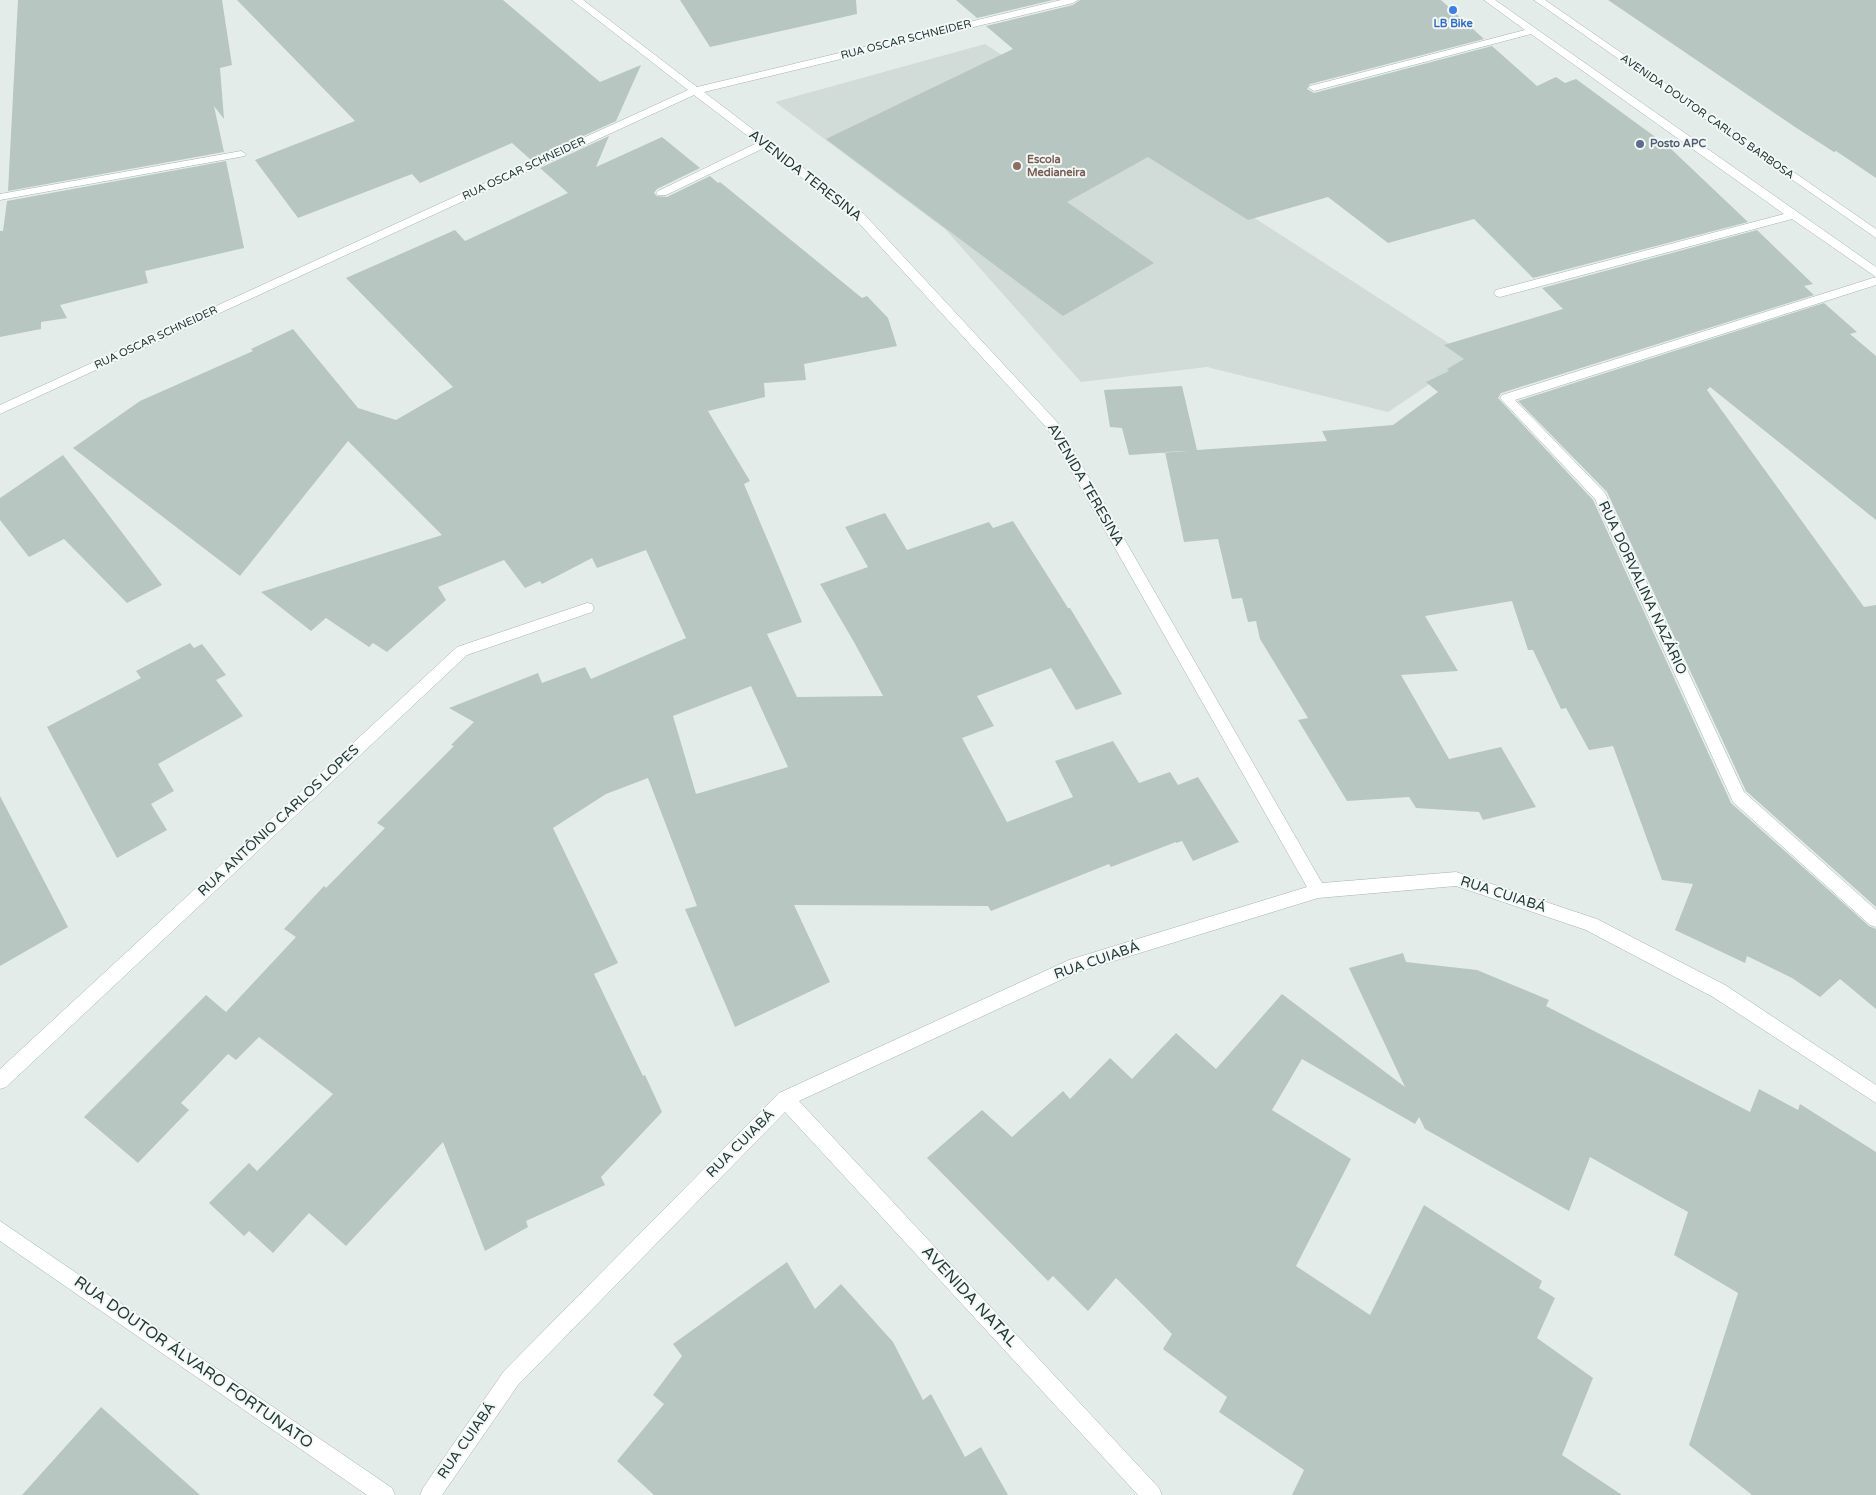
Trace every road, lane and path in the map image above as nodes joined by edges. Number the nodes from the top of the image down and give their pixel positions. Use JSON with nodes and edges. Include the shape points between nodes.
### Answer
{"nodes":[{"id":1,"x":577,"y":0,"type":"edge"},
{"id":2,"x":1073,"y":0,"type":"edge"},
{"id":3,"x":1489,"y":0,"type":"edge"},
{"id":4,"x":1539,"y":0,"type":"edge"},
{"id":5,"x":1532,"y":31,"type":"junction"},
{"id":6,"x":1314,"y":88,"type":"dead end"},
{"id":7,"x":695,"y":91,"type":"junction"},
{"id":8,"x":764,"y":144,"type":"junction"},
{"id":9,"x":241,"y":154,"type":"dead end"},
{"id":10,"x":662,"y":193,"type":"dead end"},
{"id":11,"x":0,"y":197,"type":"edge"},
{"id":12,"x":1793,"y":215,"type":"junction"},
{"id":13,"x":1876,"y":234,"type":"edge"},
{"id":14,"x":1876,"y":273,"type":"edge"},
{"id":15,"x":1876,"y":281,"type":"edge"},
{"id":16,"x":1500,"y":293,"type":"dead end"},
{"id":17,"x":0,"y":410,"type":"edge"},
{"id":18,"x":587,"y":608,"type":"dead end"},
{"id":19,"x":1318,"y":891,"type":"junction"},
{"id":20,"x":1876,"y":920,"type":"edge"},
{"id":21,"x":0,"y":1081,"type":"edge"},
{"id":22,"x":1876,"y":1095,"type":"edge"},
{"id":23,"x":785,"y":1099,"type":"junction"},
{"id":24,"x":0,"y":1230,"type":"edge"},
{"id":25,"x":385,"y":1495,"type":"edge"},
{"id":26,"x":430,"y":1495,"type":"edge"},
{"id":27,"x":1152,"y":1495,"type":"edge"}],
"edges":[{"from":1,"to":7,"type":"street","name":"AVENIDA TERESINA"},
{"from":2,"to":7,"type":"street","name":"RUA OSCAR SCHNEIDER"},
{"from":3,"to":5,"type":"street"},
{"from":4,"to":13,"type":"street","name":"AVENIDA DOUTOR CARLOS BARBOSA"},
{"from":5,"to":6,"type":"street"},
{"from":5,"to":12,"type":"street"},
{"from":7,"to":8,"type":"street","name":"AVENIDA TERESINA"},
{"from":7,"to":17,"type":"street","name":"RUA OSCAR SCHNEIDER"},
{"from":8,"to":10,"type":"street"},
{"from":8,"to":19,"type":"street","name":"AVENIDA TERESINA","via":[[860,217],[1052,425]]},
{"from":9,"to":11,"type":"street"},
{"from":12,"to":14,"type":"street"},
{"from":12,"to":16,"type":"street"},
{"from":15,"to":20,"type":"street","name":"RUA DORVALINA NAZÁRIO","via":[[1506,398],[1600,496],[1738,797]]},
{"from":18,"to":21,"type":"street","name":"RUA ANTÔNIO CARLOS LOPES","via":[[462,651]]},
{"from":19,"to":22,"type":"street","name":"RUA CUIABÁ","via":[[1456,879],[1591,924],[1719,991]]},
{"from":19,"to":23,"type":"street","name":"RUA CUIABÁ","via":[[1075,965]]},
{"from":23,"to":26,"type":"street","name":"RUA CUIABÁ","via":[[511,1378]]},
{"from":23,"to":27,"type":"street","name":"AVENIDA NATAL"},
{"from":24,"to":25,"type":"street","name":"RUA DOUTOR ÁLVARO FORTUNATO"}]}
